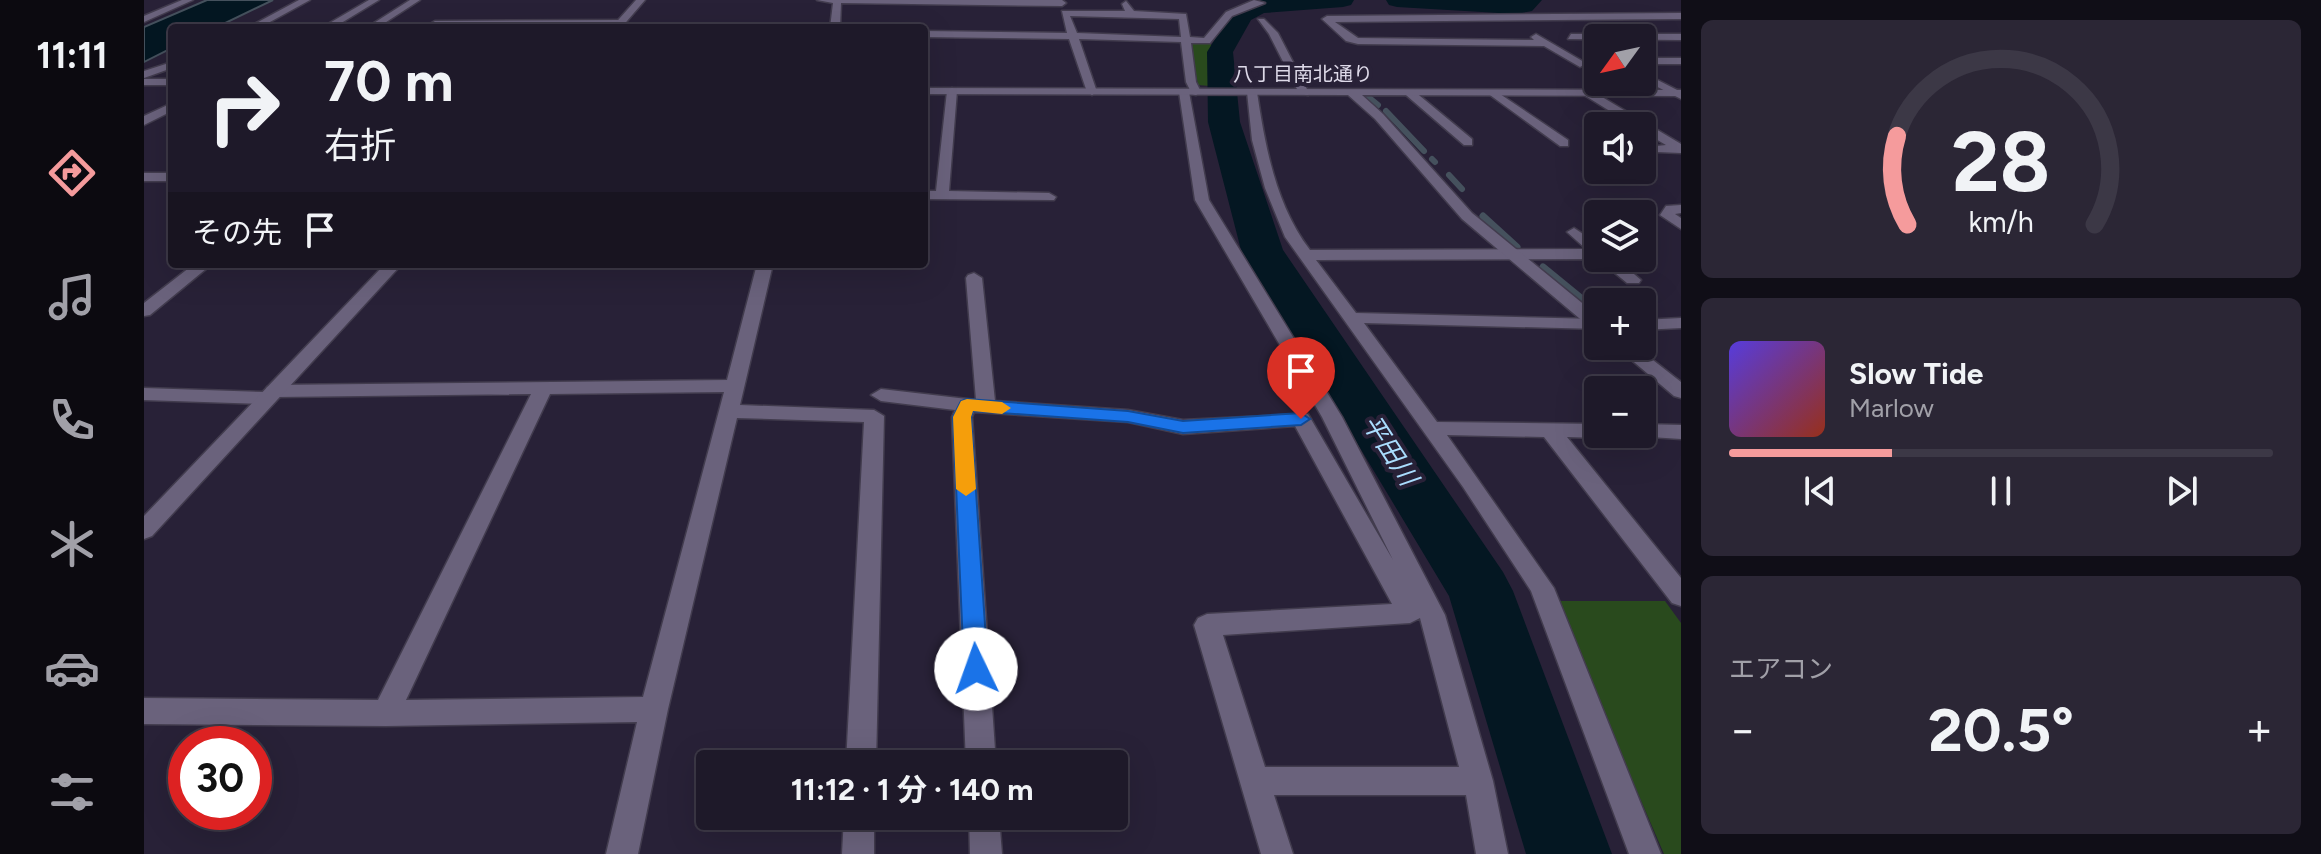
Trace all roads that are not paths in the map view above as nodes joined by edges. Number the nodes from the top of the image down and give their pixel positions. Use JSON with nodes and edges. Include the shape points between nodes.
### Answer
{"nodes":[{"id":1,"x":189,"y":0,"type":"edge"},
{"id":2,"x":306,"y":0,"type":"edge"},
{"id":3,"x":375,"y":0,"type":"edge"},
{"id":4,"x":416,"y":0,"type":"edge"},
{"id":5,"x":641,"y":0,"type":"edge"},
{"id":6,"x":821,"y":0,"type":"edge"},
{"id":7,"x":837,"y":0,"type":"edge"},
{"id":8,"x":1124,"y":0,"type":"edge"},
{"id":9,"x":1258,"y":0,"type":"edge"},
{"id":10,"x":971,"y":1,"type":"edge"},
{"id":11,"x":1060,"y":5,"type":"edge"},
{"id":12,"x":1484,"y":6,"type":"dead end"},
{"id":13,"x":1131,"y":14,"type":"junction"},
{"id":14,"x":1681,"y":16,"type":"edge"},
{"id":15,"x":1503,"y":18,"type":"junction"},
{"id":16,"x":1536,"y":18,"type":"junction"},
{"id":17,"x":144,"y":19,"type":"edge"},
{"id":18,"x":1261,"y":21,"type":"dead end"},
{"id":19,"x":260,"y":24,"type":"edge"},
{"id":20,"x":333,"y":24,"type":"edge"},
{"id":21,"x":377,"y":24,"type":"edge"},
{"id":22,"x":620,"y":24,"type":"edge"},
{"id":23,"x":835,"y":24,"type":"edge"},
{"id":24,"x":928,"y":34,"type":"edge"},
{"id":25,"x":1073,"y":36,"type":"junction"},
{"id":26,"x":1571,"y":37,"type":"junction"},
{"id":27,"x":1681,"y":37,"type":"edge"},
{"id":28,"x":1185,"y":39,"type":"junction"},
{"id":29,"x":1545,"y":43,"type":"junction"},
{"id":30,"x":1584,"y":44,"type":"edge"},
{"id":31,"x":1656,"y":61,"type":"edge"},
{"id":32,"x":1681,"y":61,"type":"edge"},
{"id":33,"x":1580,"y":64,"type":"dead end"},
{"id":34,"x":168,"y":66,"type":"edge"},
{"id":35,"x":144,"y":75,"type":"edge"},
{"id":36,"x":144,"y":82,"type":"edge"},
{"id":37,"x":168,"y":82,"type":"edge"},
{"id":38,"x":1656,"y":82,"type":"edge"},
{"id":39,"x":928,"y":91,"type":"edge"},
{"id":40,"x":952,"y":91,"type":"junction"},
{"id":41,"x":1092,"y":92,"type":"junction"},
{"id":42,"x":1194,"y":92,"type":"junction"},
{"id":43,"x":1248,"y":92,"type":"junction"},
{"id":44,"x":1304,"y":93,"type":"junction"},
{"id":45,"x":1352,"y":93,"type":"junction"},
{"id":46,"x":1410,"y":93,"type":"junction"},
{"id":47,"x":1494,"y":93,"type":"junction"},
{"id":48,"x":1584,"y":93,"type":"edge"},
{"id":49,"x":1656,"y":94,"type":"edge"},
{"id":50,"x":1679,"y":94,"type":"edge"},
{"id":51,"x":1593,"y":96,"type":"edge"},
{"id":52,"x":168,"y":108,"type":"edge"},
{"id":53,"x":144,"y":121,"type":"edge"},
{"id":54,"x":1468,"y":142,"type":"dead end"},
{"id":55,"x":1564,"y":143,"type":"dead end"},
{"id":56,"x":1661,"y":149,"type":"dead end"},
{"id":57,"x":144,"y":177,"type":"edge"},
{"id":58,"x":168,"y":177,"type":"edge"},
{"id":59,"x":928,"y":195,"type":"edge"},
{"id":60,"x":942,"y":195,"type":"junction"},
{"id":61,"x":1049,"y":197,"type":"dead end"},
{"id":62,"x":1681,"y":209,"type":"edge"},
{"id":63,"x":1681,"y":225,"type":"edge"},
{"id":64,"x":1574,"y":232,"type":"dead end"},
{"id":65,"x":1584,"y":241,"type":"edge"},
{"id":66,"x":1584,"y":253,"type":"edge"},
{"id":67,"x":1305,"y":255,"type":"junction"},
{"id":68,"x":1515,"y":255,"type":"junction"},
{"id":69,"x":199,"y":268,"type":"edge"},
{"id":70,"x":390,"y":268,"type":"edge"},
{"id":71,"x":764,"y":268,"type":"edge"},
{"id":72,"x":1623,"y":272,"type":"edge"},
{"id":73,"x":974,"y":278,"type":"dead end"},
{"id":74,"x":1633,"y":280,"type":"dead end"},
{"id":75,"x":144,"y":311,"type":"edge"},
{"id":76,"x":1584,"y":313,"type":"edge"},
{"id":77,"x":1352,"y":318,"type":"junction"},
{"id":78,"x":1681,"y":323,"type":"edge"},
{"id":79,"x":1656,"y":324,"type":"edge"},
{"id":80,"x":1584,"y":325,"type":"edge"},
{"id":81,"x":1641,"y":360,"type":"edge"},
{"id":82,"x":736,"y":386,"type":"junction"},
{"id":83,"x":544,"y":387,"type":"junction"},
{"id":84,"x":1681,"y":392,"type":"edge"},
{"id":85,"x":144,"y":394,"type":"edge"},
{"id":86,"x":270,"y":394,"type":"junction"},
{"id":87,"x":881,"y":395,"type":"dead end"},
{"id":88,"x":977,"y":406,"type":"junction"},
{"id":89,"x":730,"y":411,"type":"junction"},
{"id":90,"x":1431,"y":428,"type":"junction"},
{"id":91,"x":1550,"y":430,"type":"junction"},
{"id":92,"x":1584,"y":431,"type":"edge"},
{"id":93,"x":1656,"y":431,"type":"edge"},
{"id":94,"x":1681,"y":432,"type":"edge"},
{"id":95,"x":152,"y":512,"type":"edge"},
{"id":96,"x":144,"y":530,"type":"edge"},
{"id":97,"x":1681,"y":596,"type":"edge"},
{"id":98,"x":654,"y":709,"type":"junction"},
{"id":99,"x":144,"y":711,"type":"edge"},
{"id":100,"x":386,"y":713,"type":"junction"},
{"id":101,"x":862,"y":750,"type":"edge"},
{"id":102,"x":980,"y":750,"type":"edge"},
{"id":103,"x":1254,"y":781,"type":"junction"},
{"id":104,"x":1478,"y":781,"type":"junction"},
{"id":105,"x":859,"y":830,"type":"edge"},
{"id":106,"x":985,"y":830,"type":"edge"},
{"id":107,"x":622,"y":854,"type":"edge"},
{"id":108,"x":858,"y":854,"type":"edge"},
{"id":109,"x":986,"y":854,"type":"edge"},
{"id":110,"x":1277,"y":854,"type":"edge"},
{"id":111,"x":1492,"y":854,"type":"edge"},
{"id":112,"x":1645,"y":854,"type":"edge"}],
"edges":[{"from":1,"to":17,"type":"street"},
{"from":2,"to":19,"type":"street"},
{"from":3,"to":20,"type":"street"},
{"from":4,"to":21,"type":"street"},
{"from":5,"to":22,"type":"street"},
{"from":6,"to":7,"type":"street"},
{"from":7,"to":10,"type":"street"},
{"from":7,"to":23,"type":"street"},
{"from":8,"to":13,"type":"street"},
{"from":9,"to":28,"type":"street","via":[[1261,3],[1243,4],[1225,15],[1207,41]]},
{"from":10,"to":11,"type":"street"},
{"from":11,"to":13,"type":"street"},
{"from":11,"to":25,"type":"street"},
{"from":12,"to":15,"type":"street"},
{"from":13,"to":28,"type":"street","via":[[1183,16]]},
{"from":14,"to":16,"type":"street"},
{"from":15,"to":16,"type":"street"},
{"from":15,"to":29,"type":"street"},
{"from":15,"to":29,"type":"street","via":[[1327,19],[1358,41]]},
{"from":16,"to":26,"type":"street"},
{"from":18,"to":44,"type":"street","via":[[1273,33]]},
{"from":24,"to":25,"type":"street"},
{"from":25,"to":28,"type":"street"},
{"from":25,"to":41,"type":"street"},
{"from":26,"to":27,"type":"street"},
{"from":26,"to":30,"type":"street"},
{"from":28,"to":42,"type":"street"},
{"from":29,"to":33,"type":"street"},
{"from":31,"to":32,"type":"street"},
{"from":34,"to":35,"type":"street"},
{"from":36,"to":37,"type":"street"},
{"from":38,"to":50,"type":"street"},
{"from":39,"to":40,"type":"street","name":"八丁目南北通り"},
{"from":40,"to":41,"type":"street","name":"八丁目南北通り"},
{"from":40,"to":60,"type":"street"},
{"from":41,"to":42,"type":"street","name":"八丁目南北通り"},
{"from":42,"to":43,"type":"street","name":"八丁目南北通り"},
{"from":42,"to":104,"type":"street","via":[[1202,200],[1332,417],[1432,615]]},
{"from":43,"to":44,"type":"street","name":"八丁目南北通り"},
{"from":43,"to":67,"type":"street","via":[[1272,188]]},
{"from":44,"to":45,"type":"street","name":"八丁目南北通り"},
{"from":45,"to":46,"type":"street","name":"八丁目南北通り"},
{"from":45,"to":68,"type":"street","via":[[1392,129],[1467,216]]},
{"from":46,"to":47,"type":"street","name":"八丁目南北通り"},
{"from":46,"to":54,"type":"street"},
{"from":47,"to":48,"type":"street","name":"八丁目南北通り"},
{"from":47,"to":55,"type":"street"},
{"from":49,"to":50,"type":"street","name":"八丁目南北通り"},
{"from":51,"to":56,"type":"street","via":[[1681,149]]},
{"from":52,"to":53,"type":"street"},
{"from":57,"to":58,"type":"street"},
{"from":59,"to":60,"type":"street"},
{"from":60,"to":61,"type":"street"},
{"from":62,"to":63,"type":"street","via":[[1667,215]]},
{"from":64,"to":65,"type":"street"},
{"from":66,"to":68,"type":"street"},
{"from":67,"to":68,"type":"street"},
{"from":67,"to":77,"type":"street"},
{"from":68,"to":76,"type":"street"},
{"from":69,"to":75,"type":"street"},
{"from":70,"to":86,"type":"street"},
{"from":71,"to":82,"type":"street"},
{"from":72,"to":74,"type":"street"},
{"from":73,"to":88,"type":"street"},
{"from":77,"to":80,"type":"street"},
{"from":77,"to":90,"type":"street"},
{"from":78,"to":79,"type":"street"},
{"from":81,"to":84,"type":"street"},
{"from":82,"to":83,"type":"street"},
{"from":82,"to":89,"type":"street"},
{"from":83,"to":86,"type":"street"},
{"from":83,"to":100,"type":"street"},
{"from":85,"to":86,"type":"street"},
{"from":86,"to":95,"type":"street"},
{"from":87,"to":88,"type":"street"},
{"from":88,"to":102,"type":"street","via":[[962,417]]},
{"from":88,"to":103,"type":"street","via":[[1128,416],[1183,427],[1301,419],[1410,613],[1207,625]]},
{"from":89,"to":98,"type":"street"},
{"from":89,"to":101,"type":"street","via":[[874,416]]},
{"from":90,"to":91,"type":"street"},
{"from":90,"to":112,"type":"street","via":[[1542,588]]},
{"from":91,"to":92,"type":"street"},
{"from":91,"to":97,"type":"street"},
{"from":93,"to":94,"type":"street"},
{"from":95,"to":96,"type":"street"},
{"from":98,"to":100,"type":"street"},
{"from":98,"to":107,"type":"street"},
{"from":99,"to":100,"type":"street"},
{"from":103,"to":104,"type":"street"},
{"from":103,"to":110,"type":"street"},
{"from":104,"to":111,"type":"street"},
{"from":105,"to":108,"type":"street"},
{"from":106,"to":109,"type":"street"}]}
